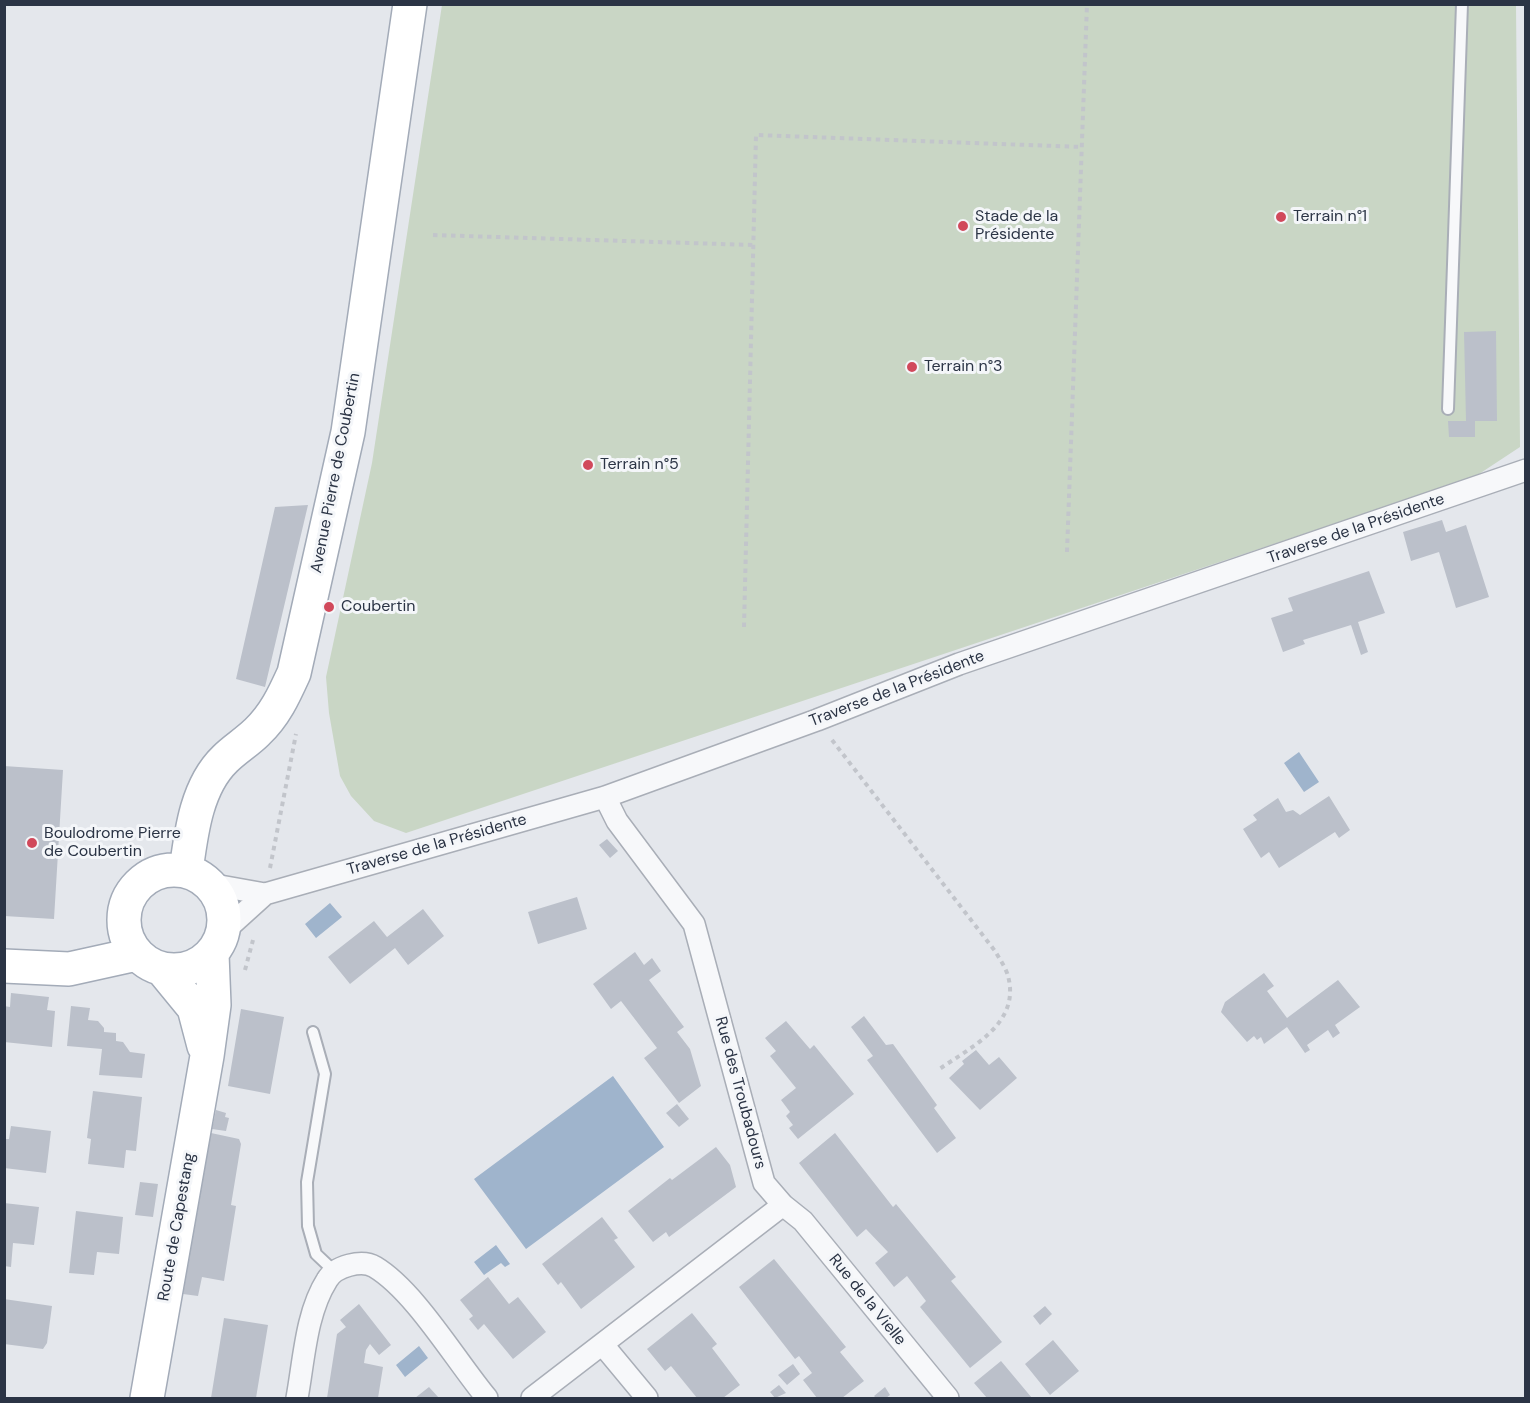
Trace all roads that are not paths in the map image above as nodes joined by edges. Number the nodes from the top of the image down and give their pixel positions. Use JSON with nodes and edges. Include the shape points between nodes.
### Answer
{"nodes":[{"id":1,"x":410,"y":4,"type":"edge"},
{"id":2,"x":1462,"y":4,"type":"edge"},
{"id":3,"x":1448,"y":409,"type":"dead end"},
{"id":4,"x":1526,"y":470,"type":"edge"},
{"id":5,"x":605,"y":797,"type":"junction"},
{"id":6,"x":198,"y":878,"type":"junction"},
{"id":7,"x":265,"y":894,"type":"junction"},
{"id":8,"x":217,"y":943,"type":"junction"},
{"id":9,"x":149,"y":962,"type":"junction"},
{"id":10,"x":4,"y":966,"type":"edge"},
{"id":11,"x":313,"y":1032,"type":"dead end"},
{"id":12,"x":207,"y":1056,"type":"junction"},
{"id":13,"x":783,"y":1205,"type":"junction"},
{"id":14,"x":334,"y":1271,"type":"junction"},
{"id":15,"x":603,"y":1345,"type":"junction"},
{"id":16,"x":147,"y":1398,"type":"edge"},
{"id":17,"x":297,"y":1398,"type":"edge"},
{"id":18,"x":487,"y":1398,"type":"edge"},
{"id":19,"x":532,"y":1398,"type":"edge"},
{"id":20,"x":647,"y":1398,"type":"edge"},
{"id":21,"x":948,"y":1398,"type":"edge"}],
"edges":[{"from":1,"to":6,"type":"main road","name":"Avenue Pierre de Coubertin","via":[[348,432],[294,673],[280,705],[257,732],[223,760],[204,789],[191,831]]},
{"from":2,"to":3,"type":"lane"},
{"from":4,"to":5,"type":"street","name":"Traverse de la Présidente","via":[[959,664]]},
{"from":5,"to":7,"type":"street","name":"Traverse de la Présidente"},
{"from":5,"to":13,"type":"street","name":"Rue des Troubadours","via":[[617,821],[694,924],[764,1183]]},
{"from":6,"to":7,"type":"street","name":"Traverse de la Présidente"},
{"from":6,"to":8,"type":"main road","via":[[219,898],[224,915]]},
{"from":6,"to":9,"type":"main road","via":[[176,870],[155,873],[131,894],[124,925],[130,946]]},
{"from":7,"to":8,"type":"street","name":"Traverse de la Présidente"},
{"from":8,"to":9,"type":"main road","via":[[189,969]]},
{"from":8,"to":12,"type":"main road","name":"Route de Capestang"},
{"from":9,"to":10,"type":"main road","via":[[69,969]]},
{"from":9,"to":12,"type":"main road","name":"Route de Capestang","via":[[194,1008]]},
{"from":11,"to":14,"type":"lane","via":[[325,1074],[307,1182],[308,1226],[316,1254]]},
{"from":12,"to":16,"type":"main road","name":"Route de Capestang"},
{"from":13,"to":15,"type":"street"},
{"from":13,"to":21,"type":"street","name":"Rue de la Vielle","via":[[803,1221]]},
{"from":14,"to":17,"type":"street","via":[[318,1297],[311,1319]]},
{"from":14,"to":18,"type":"street","via":[[343,1266],[373,1265],[397,1283]]},
{"from":15,"to":19,"type":"street"},
{"from":15,"to":20,"type":"street"}]}
